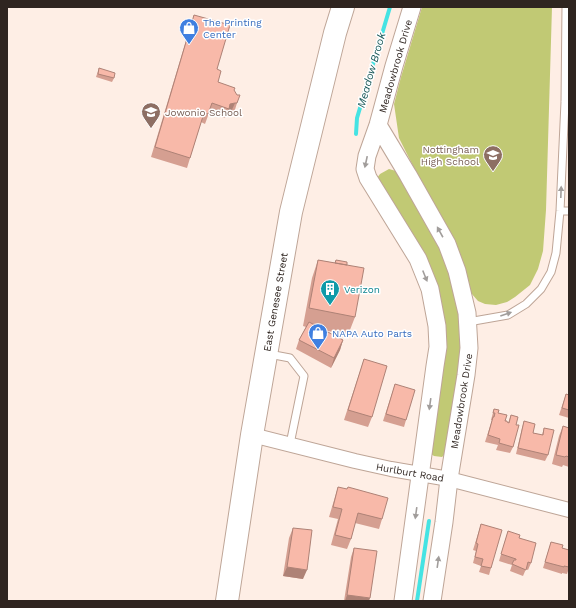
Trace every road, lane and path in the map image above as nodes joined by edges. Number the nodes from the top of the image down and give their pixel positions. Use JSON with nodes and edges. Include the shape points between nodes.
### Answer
{"nodes":[{"id":1,"x":343,"y":7,"type":"edge"},
{"id":2,"x":412,"y":7,"type":"edge"},
{"id":3,"x":566,"y":7,"type":"edge"},
{"id":4,"x":378,"y":125,"type":"junction"},
{"id":5,"x":560,"y":211,"type":"junction"},
{"id":6,"x":569,"y":211,"type":"edge"},
{"id":7,"x":468,"y":322,"type":"junction"},
{"id":8,"x":266,"y":354,"type":"junction"},
{"id":9,"x":252,"y":435,"type":"junction"},
{"id":10,"x":290,"y":444,"type":"junction"},
{"id":11,"x":421,"y":474,"type":"junction"},
{"id":12,"x":448,"y":479,"type":"junction"},
{"id":13,"x":569,"y":510,"type":"edge"},
{"id":14,"x":227,"y":601,"type":"edge"},
{"id":15,"x":404,"y":601,"type":"edge"},
{"id":16,"x":432,"y":601,"type":"edge"}],
"edges":[{"from":1,"to":8,"type":"main road","name":"East Genesee Street","via":[[291,212]]},
{"from":2,"to":4,"type":"street","name":"Meadowbrook Drive"},
{"from":5,"to":3,"type":"lane","one_way":true},
{"from":7,"to":4,"type":"street","name":"Meadowbrook Drive","one_way":true,"via":[[458,271],[447,244]]},
{"from":4,"to":11,"type":"street","name":"Meadowbrook Drive","one_way":true,"via":[[365,169],[418,259],[430,289],[437,326],[438,347]]},
{"from":5,"to":6,"type":"lane"},
{"from":7,"to":5,"type":"lane","one_way":true,"via":[[508,315],[526,304],[541,289],[556,253]]},
{"from":7,"to":12,"type":"street","name":"Meadowbrook Drive","via":[[466,375]]},
{"from":8,"to":9,"type":"main road","name":"East Genesee Street"},
{"from":8,"to":10,"type":"lane","via":[[290,358],[304,376]]},
{"from":9,"to":10,"type":"street","name":"Hurlburt Road"},
{"from":9,"to":14,"type":"main road","name":"East Genesee Street"},
{"from":10,"to":11,"type":"street","name":"Hurlburt Road","via":[[355,461]]},
{"from":11,"to":12,"type":"street","name":"Hurlburt Road"},
{"from":11,"to":15,"type":"street","name":"Meadowbrook Drive","one_way":true},
{"from":12,"to":13,"type":"street","name":"Hurlburt Road"},
{"from":16,"to":12,"type":"street","name":"Meadowbrook Drive","one_way":true}]}
